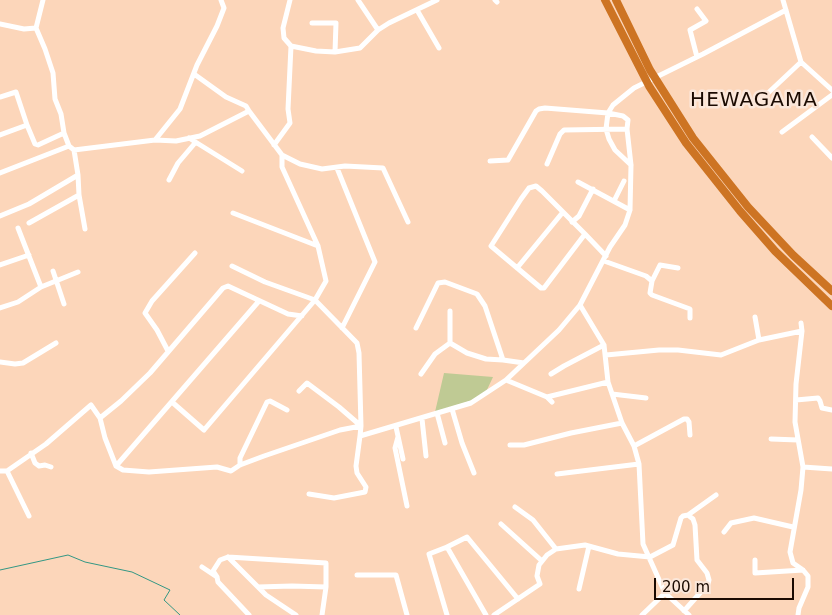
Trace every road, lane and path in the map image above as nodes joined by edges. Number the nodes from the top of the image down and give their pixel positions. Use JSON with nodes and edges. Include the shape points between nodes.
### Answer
{"nodes":[{"id":1,"x":43,"y":0,"type":"edge"},
{"id":2,"x":221,"y":0,"type":"edge"},
{"id":3,"x":290,"y":0,"type":"edge"},
{"id":4,"x":358,"y":0,"type":"edge"},
{"id":5,"x":437,"y":0,"type":"edge"},
{"id":6,"x":605,"y":0,"type":"edge"},
{"id":7,"x":616,"y":0,"type":"edge"},
{"id":8,"x":783,"y":0,"type":"edge"},
{"id":9,"x":697,"y":9,"type":"dead end"},
{"id":10,"x":417,"y":10,"type":"junction"},
{"id":11,"x":786,"y":10,"type":"junction"},
{"id":12,"x":0,"y":24,"type":"edge"},
{"id":13,"x":312,"y":24,"type":"dead end"},
{"id":14,"x":36,"y":28,"type":"junction"},
{"id":15,"x":378,"y":30,"type":"junction"},
{"id":16,"x":290,"y":46,"type":"junction"},
{"id":17,"x":439,"y":48,"type":"dead end"},
{"id":18,"x":334,"y":52,"type":"junction"},
{"id":19,"x":697,"y":57,"type":"junction"},
{"id":20,"x":801,"y":62,"type":"junction"},
{"id":21,"x":194,"y":74,"type":"junction"},
{"id":22,"x":832,"y":90,"type":"edge"},
{"id":23,"x":832,"y":94,"type":"edge"},
{"id":24,"x":0,"y":97,"type":"edge"},
{"id":25,"x":752,"y":102,"type":"dead end"},
{"id":26,"x":249,"y":111,"type":"junction"},
{"id":27,"x":608,"y":113,"type":"junction"},
{"id":28,"x":27,"y":125,"type":"junction"},
{"id":29,"x":606,"y":129,"type":"junction"},
{"id":30,"x":627,"y":130,"type":"junction"},
{"id":31,"x":64,"y":132,"type":"junction"},
{"id":32,"x":782,"y":132,"type":"dead end"},
{"id":33,"x":0,"y":135,"type":"edge"},
{"id":34,"x":812,"y":137,"type":"dead end"},
{"id":35,"x":188,"y":138,"type":"junction"},
{"id":36,"x":155,"y":140,"type":"junction"},
{"id":37,"x":195,"y":143,"type":"junction"},
{"id":38,"x":274,"y":145,"type":"junction"},
{"id":39,"x":69,"y":146,"type":"junction"},
{"id":40,"x":74,"y":150,"type":"junction"},
{"id":41,"x":282,"y":155,"type":"junction"},
{"id":42,"x":832,"y":158,"type":"edge"},
{"id":43,"x":490,"y":161,"type":"dead end"},
{"id":44,"x":547,"y":164,"type":"dead end"},
{"id":45,"x":631,"y":165,"type":"junction"},
{"id":46,"x":337,"y":168,"type":"junction"},
{"id":47,"x":242,"y":171,"type":"dead end"},
{"id":48,"x":0,"y":173,"type":"edge"},
{"id":49,"x":78,"y":176,"type":"junction"},
{"id":50,"x":169,"y":180,"type":"dead end"},
{"id":51,"x":624,"y":181,"type":"dead end"},
{"id":52,"x":578,"y":182,"type":"dead end"},
{"id":53,"x":593,"y":189,"type":"junction"},
{"id":54,"x":79,"y":195,"type":"junction"},
{"id":55,"x":614,"y":201,"type":"junction"},
{"id":56,"x":630,"y":210,"type":"junction"},
{"id":57,"x":562,"y":212,"type":"junction"},
{"id":58,"x":233,"y":213,"type":"dead end"},
{"id":59,"x":0,"y":216,"type":"edge"},
{"id":60,"x":408,"y":222,"type":"dead end"},
{"id":61,"x":572,"y":222,"type":"junction"},
{"id":62,"x":29,"y":223,"type":"dead end"},
{"id":63,"x":18,"y":228,"type":"dead end"},
{"id":64,"x":85,"y":229,"type":"dead end"},
{"id":65,"x":585,"y":234,"type":"junction"},
{"id":66,"x":318,"y":246,"type":"junction"},
{"id":67,"x":195,"y":252,"type":"dead end"},
{"id":68,"x":29,"y":255,"type":"junction"},
{"id":69,"x":605,"y":259,"type":"junction"},
{"id":70,"x":0,"y":265,"type":"edge"},
{"id":71,"x":232,"y":266,"type":"dead end"},
{"id":72,"x":517,"y":268,"type":"junction"},
{"id":73,"x":678,"y":268,"type":"dead end"},
{"id":74,"x":53,"y":272,"type":"dead end"},
{"id":75,"x":78,"y":272,"type":"dead end"},
{"id":76,"x":652,"y":280,"type":"junction"},
{"id":77,"x":56,"y":282,"type":"junction"},
{"id":78,"x":41,"y":287,"type":"junction"},
{"id":79,"x":832,"y":291,"type":"edge"},
{"id":80,"x":315,"y":300,"type":"junction"},
{"id":81,"x":259,"y":301,"type":"junction"},
{"id":82,"x":64,"y":304,"type":"dead end"},
{"id":83,"x":580,"y":305,"type":"junction"},
{"id":84,"x":832,"y":306,"type":"edge"},
{"id":85,"x":0,"y":308,"type":"edge"},
{"id":86,"x":450,"y":311,"type":"dead end"},
{"id":87,"x":302,"y":316,"type":"junction"},
{"id":88,"x":755,"y":317,"type":"dead end"},
{"id":89,"x":690,"y":318,"type":"dead end"},
{"id":90,"x":801,"y":323,"type":"dead end"},
{"id":91,"x":342,"y":328,"type":"junction"},
{"id":92,"x":416,"y":328,"type":"dead end"},
{"id":93,"x":802,"y":332,"type":"junction"},
{"id":94,"x":759,"y":340,"type":"junction"},
{"id":95,"x":56,"y":343,"type":"dead end"},
{"id":96,"x":450,"y":343,"type":"junction"},
{"id":97,"x":604,"y":345,"type":"junction"},
{"id":98,"x":168,"y":351,"type":"junction"},
{"id":99,"x":606,"y":355,"type":"junction"},
{"id":100,"x":503,"y":360,"type":"junction"},
{"id":101,"x":0,"y":362,"type":"edge"},
{"id":102,"x":524,"y":363,"type":"junction"},
{"id":103,"x":421,"y":374,"type":"dead end"},
{"id":104,"x":551,"y":374,"type":"dead end"},
{"id":105,"x":506,"y":380,"type":"junction"},
{"id":106,"x":608,"y":382,"type":"junction"},
{"id":107,"x":299,"y":391,"type":"dead end"},
{"id":108,"x":612,"y":394,"type":"junction"},
{"id":109,"x":547,"y":397,"type":"junction"},
{"id":110,"x":646,"y":398,"type":"dead end"},
{"id":111,"x":796,"y":400,"type":"junction"},
{"id":112,"x":172,"y":402,"type":"junction"},
{"id":113,"x":552,"y":402,"type":"dead end"},
{"id":114,"x":452,"y":409,"type":"junction"},
{"id":115,"x":287,"y":410,"type":"dead end"},
{"id":116,"x":832,"y":410,"type":"edge"},
{"id":117,"x":437,"y":414,"type":"junction"},
{"id":118,"x":100,"y":418,"type":"junction"},
{"id":119,"x":422,"y":419,"type":"junction"},
{"id":120,"x":622,"y":423,"type":"junction"},
{"id":121,"x":361,"y":426,"type":"junction"},
{"id":122,"x":396,"y":427,"type":"junction"},
{"id":123,"x":690,"y":435,"type":"dead end"},
{"id":124,"x":360,"y":436,"type":"junction"},
{"id":125,"x":398,"y":437,"type":"junction"},
{"id":126,"x":771,"y":439,"type":"dead end"},
{"id":127,"x":798,"y":440,"type":"junction"},
{"id":128,"x":445,"y":443,"type":"dead end"},
{"id":129,"x":510,"y":445,"type":"dead end"},
{"id":130,"x":634,"y":446,"type":"junction"},
{"id":131,"x":31,"y":453,"type":"junction"},
{"id":132,"x":426,"y":456,"type":"dead end"},
{"id":133,"x":403,"y":459,"type":"dead end"},
{"id":134,"x":639,"y":464,"type":"junction"},
{"id":135,"x":240,"y":465,"type":"junction"},
{"id":136,"x":116,"y":466,"type":"junction"},
{"id":137,"x":51,"y":467,"type":"dead end"},
{"id":138,"x":803,"y":467,"type":"junction"},
{"id":139,"x":832,"y":469,"type":"edge"},
{"id":140,"x":7,"y":471,"type":"junction"},
{"id":141,"x":0,"y":472,"type":"edge"},
{"id":142,"x":474,"y":473,"type":"dead end"},
{"id":143,"x":556,"y":474,"type":"dead end"},
{"id":144,"x":309,"y":494,"type":"dead end"},
{"id":145,"x":716,"y":494,"type":"dead end"},
{"id":146,"x":407,"y":506,"type":"dead end"},
{"id":147,"x":515,"y":508,"type":"dead end"},
{"id":148,"x":688,"y":515,"type":"junction"},
{"id":149,"x":29,"y":516,"type":"dead end"},
{"id":150,"x":501,"y":524,"type":"dead end"},
{"id":151,"x":794,"y":527,"type":"junction"},
{"id":152,"x":724,"y":532,"type":"dead end"},
{"id":153,"x":589,"y":546,"type":"junction"},
{"id":154,"x":447,"y":547,"type":"junction"},
{"id":155,"x":556,"y":549,"type":"junction"},
{"id":156,"x":228,"y":557,"type":"junction"},
{"id":157,"x":650,"y":558,"type":"junction"},
{"id":158,"x":756,"y":560,"type":"dead end"},
{"id":159,"x":542,"y":561,"type":"junction"},
{"id":160,"x":202,"y":566,"type":"dead end"},
{"id":161,"x":803,"y":570,"type":"junction"},
{"id":162,"x":357,"y":575,"type":"dead end"},
{"id":163,"x":217,"y":577,"type":"junction"},
{"id":164,"x":258,"y":587,"type":"junction"},
{"id":165,"x":326,"y":587,"type":"junction"},
{"id":166,"x":580,"y":589,"type":"dead end"},
{"id":167,"x":665,"y":593,"type":"junction"},
{"id":168,"x":518,"y":599,"type":"junction"},
{"id":169,"x":686,"y":613,"type":"edge"},
{"id":170,"x":249,"y":615,"type":"edge"},
{"id":171,"x":296,"y":615,"type":"edge"},
{"id":172,"x":322,"y":615,"type":"edge"},
{"id":173,"x":407,"y":615,"type":"edge"},
{"id":174,"x":447,"y":615,"type":"edge"},
{"id":175,"x":486,"y":615,"type":"edge"},
{"id":176,"x":496,"y":615,"type":"edge"},
{"id":177,"x":642,"y":615,"type":"edge"},
{"id":178,"x":798,"y":615,"type":"edge"}],
"edges":[{"from":1,"to":14,"type":"street"},
{"from":2,"to":21,"type":"street","via":[[224,8]]},
{"from":3,"to":16,"type":"street","via":[[283,28],[284,38]]},
{"from":4,"to":15,"type":"street"},
{"from":5,"to":10,"type":"street"},
{"from":6,"to":84,"type":"highway","via":[[649,86],[686,143],[740,211]]},
{"from":7,"to":79,"type":"highway","via":[[650,70],[693,138],[754,213]]},
{"from":8,"to":11,"type":"street"},
{"from":9,"to":19,"type":"street","via":[[706,21],[690,30]]},
{"from":10,"to":15,"type":"street"},
{"from":10,"to":17,"type":"street"},
{"from":11,"to":19,"type":"street"},
{"from":11,"to":20,"type":"street"},
{"from":12,"to":14,"type":"street"},
{"from":13,"to":18,"type":"street","via":[[336,23]]},
{"from":14,"to":31,"type":"street","via":[[53,73],[54,99]]},
{"from":15,"to":18,"type":"street","via":[[360,48]]},
{"from":16,"to":18,"type":"street"},
{"from":16,"to":38,"type":"street","via":[[290,123]]},
{"from":19,"to":27,"type":"street","via":[[634,88]]},
{"from":20,"to":22,"type":"street"},
{"from":20,"to":25,"type":"street","via":[[768,93]]},
{"from":21,"to":26,"type":"street"},
{"from":21,"to":36,"type":"street","via":[[180,108]]},
{"from":23,"to":32,"type":"street"},
{"from":24,"to":28,"type":"street","via":[[16,92]]},
{"from":26,"to":35,"type":"street","via":[[200,136]]},
{"from":26,"to":38,"type":"street"},
{"from":27,"to":29,"type":"street"},
{"from":27,"to":30,"type":"street","via":[[626,118]]},
{"from":27,"to":43,"type":"street","via":[[545,108],[536,111],[508,160]]},
{"from":28,"to":31,"type":"street","via":[[35,144]]},
{"from":28,"to":33,"type":"street"},
{"from":29,"to":30,"type":"street"},
{"from":29,"to":44,"type":"street","via":[[564,130]]},
{"from":29,"to":45,"type":"street","via":[[615,150]]},
{"from":30,"to":45,"type":"street"},
{"from":31,"to":39,"type":"street"},
{"from":34,"to":42,"type":"street"},
{"from":35,"to":36,"type":"street"},
{"from":35,"to":37,"type":"street"},
{"from":36,"to":40,"type":"street"},
{"from":37,"to":47,"type":"street"},
{"from":37,"to":50,"type":"street"},
{"from":38,"to":41,"type":"street"},
{"from":39,"to":40,"type":"street"},
{"from":39,"to":48,"type":"street"},
{"from":40,"to":49,"type":"street"},
{"from":41,"to":46,"type":"street","via":[[311,167]]},
{"from":41,"to":66,"type":"street","via":[[282,167]]},
{"from":45,"to":56,"type":"street"},
{"from":46,"to":60,"type":"street","via":[[383,168]]},
{"from":46,"to":91,"type":"street","via":[[375,262]]},
{"from":49,"to":54,"type":"street"},
{"from":49,"to":59,"type":"street","via":[[29,204]]},
{"from":51,"to":55,"type":"street"},
{"from":52,"to":53,"type":"street"},
{"from":53,"to":55,"type":"street"},
{"from":53,"to":61,"type":"street","via":[[579,216]]},
{"from":54,"to":62,"type":"street"},
{"from":54,"to":64,"type":"street"},
{"from":55,"to":56,"type":"street"},
{"from":56,"to":69,"type":"street","via":[[626,225]]},
{"from":57,"to":61,"type":"street"},
{"from":57,"to":72,"type":"street"},
{"from":57,"to":72,"type":"street","via":[[536,186],[529,188],[491,246]]},
{"from":58,"to":66,"type":"street"},
{"from":61,"to":65,"type":"street"},
{"from":63,"to":68,"type":"street"},
{"from":65,"to":69,"type":"street"},
{"from":65,"to":72,"type":"street","via":[[546,288],[541,288]]},
{"from":66,"to":80,"type":"street","via":[[326,281]]},
{"from":67,"to":98,"type":"street","via":[[145,313]]},
{"from":68,"to":70,"type":"street"},
{"from":68,"to":78,"type":"street"},
{"from":69,"to":76,"type":"street"},
{"from":69,"to":83,"type":"street"},
{"from":71,"to":80,"type":"street"},
{"from":73,"to":76,"type":"street","via":[[660,265]]},
{"from":74,"to":77,"type":"street"},
{"from":75,"to":77,"type":"street"},
{"from":76,"to":89,"type":"street","via":[[650,293],[690,309]]},
{"from":77,"to":78,"type":"street"},
{"from":77,"to":82,"type":"street"},
{"from":78,"to":85,"type":"street","via":[[18,302]]},
{"from":80,"to":87,"type":"street"},
{"from":80,"to":91,"type":"street"},
{"from":81,"to":87,"type":"street","via":[[288,314]]},
{"from":81,"to":98,"type":"street","via":[[228,286],[223,288]]},
{"from":81,"to":112,"type":"street"},
{"from":83,"to":97,"type":"street"},
{"from":83,"to":102,"type":"street","via":[[560,330]]},
{"from":86,"to":96,"type":"street"},
{"from":87,"to":112,"type":"street","via":[[204,430]]},
{"from":88,"to":94,"type":"street"},
{"from":90,"to":93,"type":"street"},
{"from":91,"to":121,"type":"street","via":[[357,343],[359,353]]},
{"from":92,"to":100,"type":"street","via":[[438,283],[445,282],[477,294],[482,300]]},
{"from":93,"to":94,"type":"street"},
{"from":93,"to":111,"type":"street"},
{"from":94,"to":99,"type":"street","via":[[721,355],[678,350]]},
{"from":95,"to":101,"type":"street","via":[[23,364]]},
{"from":96,"to":100,"type":"street","via":[[467,354]]},
{"from":96,"to":103,"type":"street","via":[[435,354]]},
{"from":97,"to":99,"type":"street"},
{"from":97,"to":104,"type":"street"},
{"from":98,"to":118,"type":"street","via":[[143,380]]},
{"from":99,"to":106,"type":"street"},
{"from":100,"to":102,"type":"street"},
{"from":102,"to":105,"type":"street"},
{"from":105,"to":109,"type":"street"},
{"from":105,"to":114,"type":"street","via":[[471,403]]},
{"from":106,"to":108,"type":"street"},
{"from":106,"to":109,"type":"street"},
{"from":107,"to":121,"type":"street","via":[[307,383]]},
{"from":108,"to":110,"type":"street"},
{"from":108,"to":120,"type":"street"},
{"from":109,"to":113,"type":"street"},
{"from":111,"to":116,"type":"street","via":[[818,398],[822,408]]},
{"from":111,"to":127,"type":"street"},
{"from":112,"to":136,"type":"street"},
{"from":114,"to":117,"type":"street"},
{"from":114,"to":142,"type":"street"},
{"from":115,"to":135,"type":"street","via":[[267,402],[240,458]]},
{"from":117,"to":119,"type":"street"},
{"from":117,"to":128,"type":"street"},
{"from":118,"to":131,"type":"street","via":[[91,405],[88,406],[46,444]]},
{"from":118,"to":136,"type":"street"},
{"from":119,"to":122,"type":"street"},
{"from":119,"to":132,"type":"street"},
{"from":120,"to":129,"type":"street"},
{"from":120,"to":130,"type":"street"},
{"from":121,"to":124,"type":"street"},
{"from":121,"to":135,"type":"street","via":[[340,430]]},
{"from":122,"to":124,"type":"street"},
{"from":122,"to":125,"type":"street"},
{"from":123,"to":130,"type":"street","via":[[689,422],[684,419]]},
{"from":124,"to":144,"type":"street","via":[[356,466],[366,487],[364,492],[334,498]]},
{"from":125,"to":133,"type":"street"},
{"from":125,"to":146,"type":"street","via":[[395,448]]},
{"from":126,"to":127,"type":"street"},
{"from":127,"to":138,"type":"street"},
{"from":130,"to":134,"type":"street"},
{"from":131,"to":137,"type":"street","via":[[35,464]]},
{"from":131,"to":140,"type":"street"},
{"from":134,"to":143,"type":"street"},
{"from":134,"to":157,"type":"street","via":[[643,544]]},
{"from":135,"to":136,"type":"street","via":[[231,471],[217,467],[149,472],[123,470]]},
{"from":138,"to":139,"type":"street"},
{"from":138,"to":151,"type":"street"},
{"from":140,"to":141,"type":"street"},
{"from":140,"to":149,"type":"street"},
{"from":145,"to":148,"type":"street"},
{"from":147,"to":155,"type":"street","via":[[533,520]]},
{"from":148,"to":157,"type":"street","via":[[680,518],[672,545]]},
{"from":148,"to":169,"type":"street","via":[[695,525],[697,560],[709,580]]},
{"from":150,"to":159,"type":"street"},
{"from":151,"to":152,"type":"street","via":[[754,518],[731,523]]},
{"from":151,"to":161,"type":"street","via":[[790,552],[793,563]]},
{"from":153,"to":155,"type":"street"},
{"from":153,"to":157,"type":"street"},
{"from":153,"to":166,"type":"street"},
{"from":154,"to":168,"type":"street","via":[[467,537]]},
{"from":154,"to":174,"type":"street","via":[[429,554]]},
{"from":154,"to":175,"type":"street"},
{"from":155,"to":159,"type":"street"},
{"from":156,"to":163,"type":"street","via":[[220,560],[213,571]]},
{"from":156,"to":164,"type":"street"},
{"from":156,"to":165,"type":"street","via":[[326,563]]},
{"from":157,"to":167,"type":"street"},
{"from":158,"to":161,"type":"street","via":[[755,573]]},
{"from":159,"to":168,"type":"street","via":[[537,576],[540,584]]},
{"from":160,"to":163,"type":"street"},
{"from":161,"to":178,"type":"street","via":[[808,576],[808,587]]},
{"from":162,"to":173,"type":"street","via":[[396,575]]},
{"from":163,"to":170,"type":"street"},
{"from":164,"to":165,"type":"street"},
{"from":164,"to":171,"type":"street"},
{"from":165,"to":172,"type":"street"},
{"from":167,"to":169,"type":"street"},
{"from":167,"to":177,"type":"street"},
{"from":168,"to":176,"type":"street"}]}
